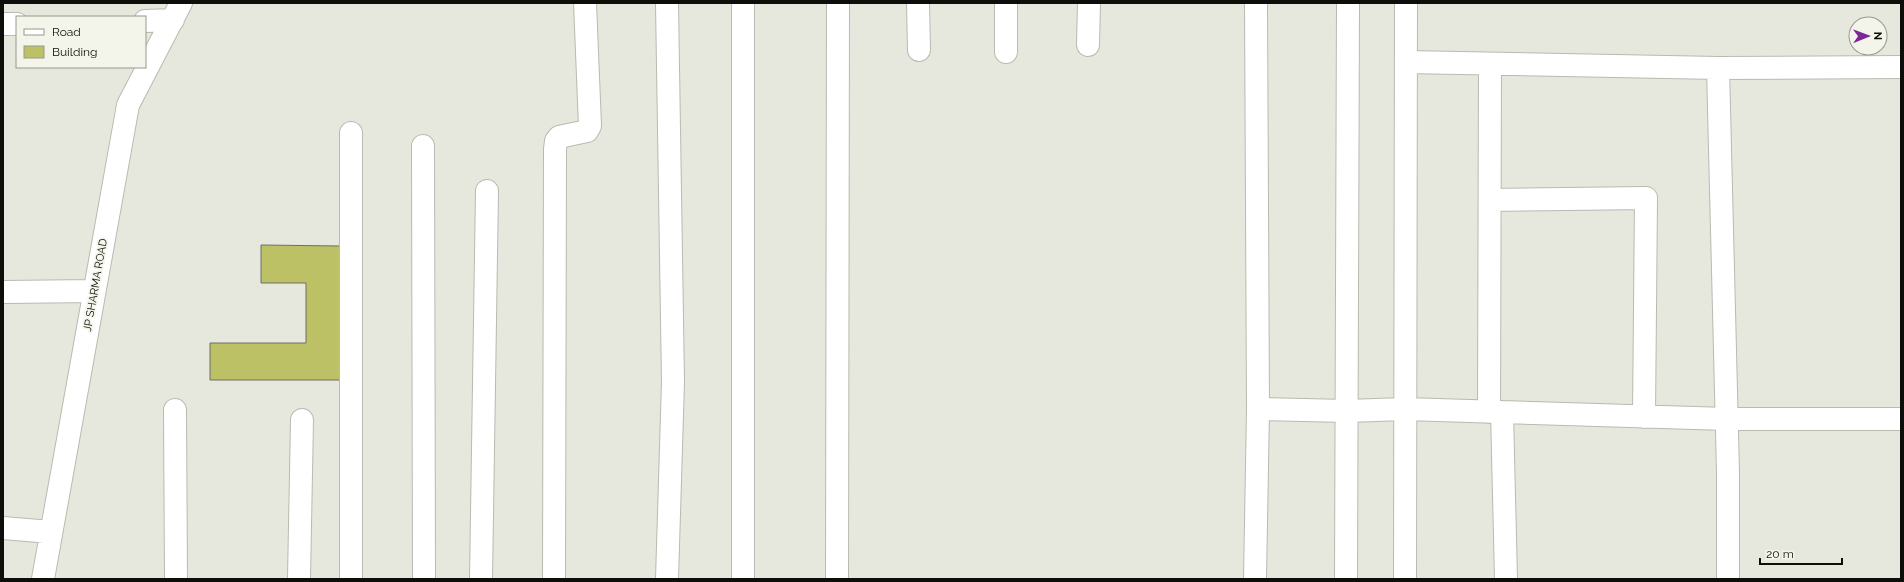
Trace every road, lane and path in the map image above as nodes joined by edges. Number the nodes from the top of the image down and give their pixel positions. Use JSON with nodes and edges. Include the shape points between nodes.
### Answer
{"nodes":[{"id":1,"x":586,"y":3,"type":"edge"},
{"id":2,"x":667,"y":3,"type":"edge"},
{"id":3,"x":743,"y":3,"type":"edge"},
{"id":4,"x":838,"y":3,"type":"edge"},
{"id":5,"x":918,"y":3,"type":"edge"},
{"id":6,"x":1006,"y":3,"type":"edge"},
{"id":7,"x":1089,"y":3,"type":"edge"},
{"id":8,"x":1256,"y":3,"type":"edge"},
{"id":9,"x":1348,"y":3,"type":"edge"},
{"id":10,"x":1406,"y":3,"type":"edge"},
{"id":11,"x":177,"y":12,"type":"edge"},
{"id":12,"x":146,"y":21,"type":"edge"},
{"id":13,"x":3,"y":24,"type":"edge"},
{"id":14,"x":16,"y":24,"type":"edge"},
{"id":15,"x":1088,"y":45,"type":"dead end"},
{"id":16,"x":919,"y":50,"type":"dead end"},
{"id":17,"x":1006,"y":52,"type":"dead end"},
{"id":18,"x":1406,"y":62,"type":"junction"},
{"id":19,"x":1490,"y":64,"type":"junction"},
{"id":20,"x":1901,"y":67,"type":"edge"},
{"id":21,"x":1718,"y":68,"type":"junction"},
{"id":22,"x":351,"y":133,"type":"dead end"},
{"id":23,"x":423,"y":146,"type":"dead end"},
{"id":24,"x":487,"y":191,"type":"dead end"},
{"id":25,"x":1490,"y":200,"type":"junction"},
{"id":26,"x":94,"y":291,"type":"junction"},
{"id":27,"x":3,"y":292,"type":"edge"},
{"id":28,"x":1258,"y":409,"type":"junction"},
{"id":29,"x":1405,"y":409,"type":"junction"},
{"id":30,"x":176,"y":410,"type":"dead end"},
{"id":31,"x":1347,"y":411,"type":"junction"},
{"id":32,"x":1495,"y":412,"type":"junction"},
{"id":33,"x":1644,"y":417,"type":"junction"},
{"id":34,"x":1727,"y":419,"type":"junction"},
{"id":35,"x":1901,"y":419,"type":"edge"},
{"id":36,"x":302,"y":420,"type":"dead end"},
{"id":37,"x":3,"y":528,"type":"edge"},
{"id":38,"x":51,"y":532,"type":"junction"},
{"id":39,"x":43,"y":579,"type":"edge"},
{"id":40,"x":176,"y":579,"type":"edge"},
{"id":41,"x":299,"y":579,"type":"edge"},
{"id":42,"x":351,"y":579,"type":"edge"},
{"id":43,"x":424,"y":579,"type":"edge"},
{"id":44,"x":481,"y":579,"type":"edge"},
{"id":45,"x":554,"y":579,"type":"edge"},
{"id":46,"x":667,"y":579,"type":"edge"},
{"id":47,"x":743,"y":579,"type":"edge"},
{"id":48,"x":837,"y":579,"type":"edge"},
{"id":49,"x":1255,"y":579,"type":"edge"},
{"id":50,"x":1346,"y":579,"type":"edge"},
{"id":51,"x":1405,"y":579,"type":"edge"},
{"id":52,"x":1506,"y":579,"type":"edge"},
{"id":53,"x":1728,"y":579,"type":"edge"}],
"edges":[{"from":1,"to":45,"type":"street","via":[[590,126],[587,131],[559,137],[555,148]]},
{"from":2,"to":46,"type":"street","via":[[673,382]]},
{"from":3,"to":47,"type":"street"},
{"from":4,"to":48,"type":"street"},
{"from":5,"to":16,"type":"street"},
{"from":6,"to":17,"type":"street"},
{"from":7,"to":15,"type":"street"},
{"from":8,"to":28,"type":"street"},
{"from":9,"to":31,"type":"street"},
{"from":10,"to":18,"type":"street"},
{"from":11,"to":12,"type":"street"},
{"from":11,"to":26,"type":"street","name":"JP SHARMA ROAD","via":[[128,106]]},
{"from":13,"to":14,"type":"street"},
{"from":18,"to":19,"type":"street"},
{"from":18,"to":29,"type":"street"},
{"from":19,"to":21,"type":"street"},
{"from":19,"to":25,"type":"street"},
{"from":20,"to":21,"type":"street"},
{"from":21,"to":34,"type":"street"},
{"from":22,"to":42,"type":"street"},
{"from":23,"to":43,"type":"street"},
{"from":24,"to":44,"type":"street"},
{"from":25,"to":32,"type":"street"},
{"from":25,"to":33,"type":"street","via":[[1646,198]]},
{"from":26,"to":27,"type":"street"},
{"from":26,"to":38,"type":"street","name":"JP SHARMA ROAD"},
{"from":28,"to":31,"type":"street"},
{"from":28,"to":49,"type":"street"},
{"from":29,"to":31,"type":"street"},
{"from":29,"to":32,"type":"street"},
{"from":29,"to":51,"type":"street"},
{"from":30,"to":40,"type":"street"},
{"from":31,"to":50,"type":"street"},
{"from":32,"to":33,"type":"street"},
{"from":32,"to":52,"type":"street"},
{"from":33,"to":34,"type":"street"},
{"from":34,"to":35,"type":"street"},
{"from":34,"to":53,"type":"street"},
{"from":36,"to":41,"type":"street"},
{"from":37,"to":38,"type":"street"},
{"from":38,"to":39,"type":"street","name":"JP SHARMA ROAD"}]}
